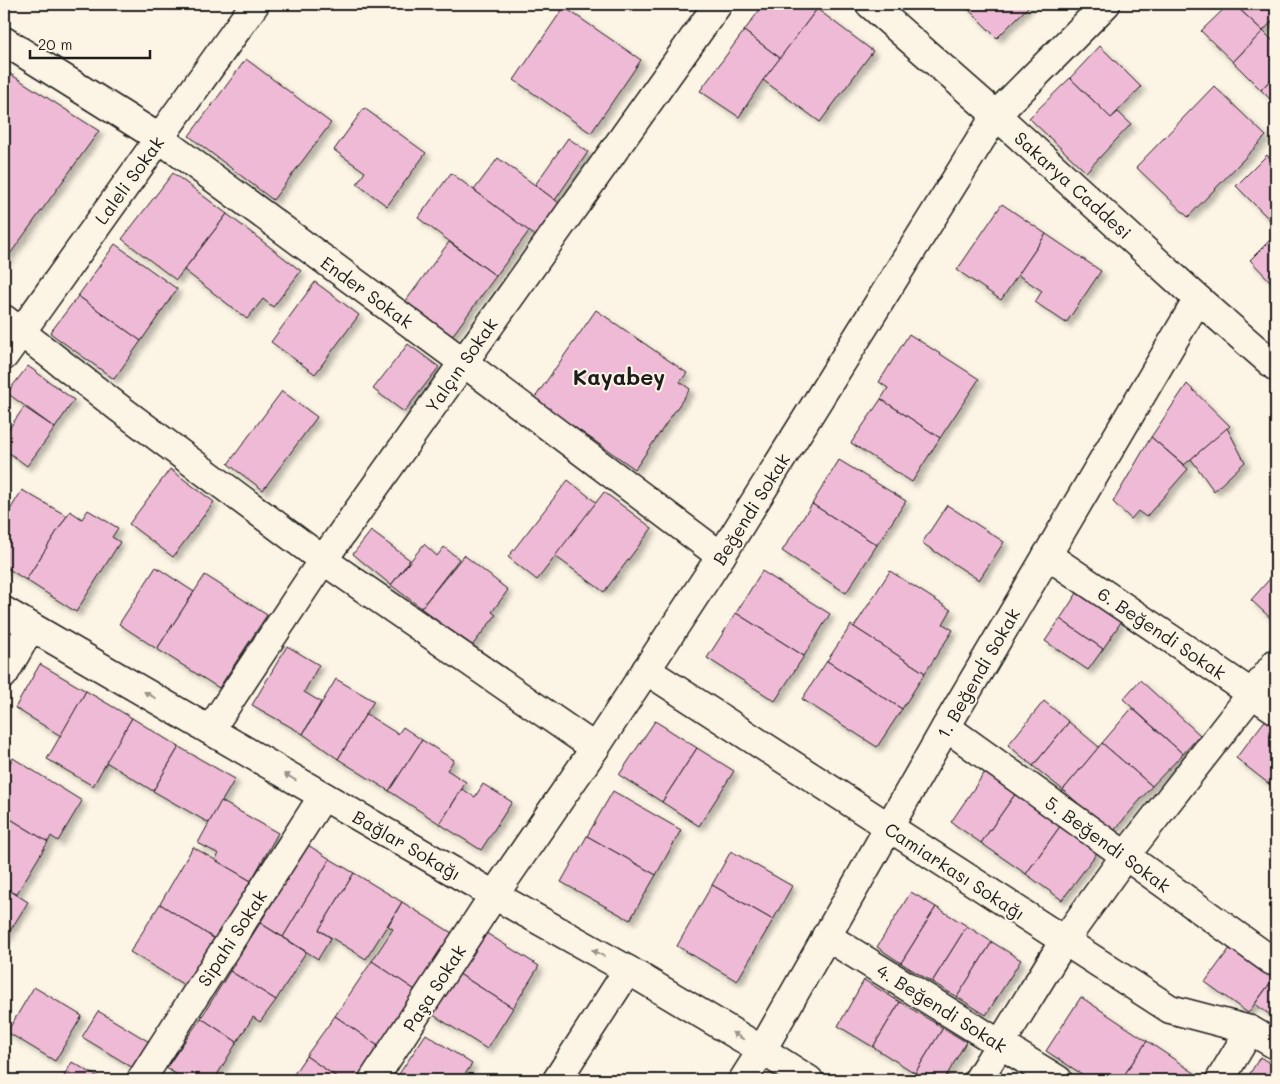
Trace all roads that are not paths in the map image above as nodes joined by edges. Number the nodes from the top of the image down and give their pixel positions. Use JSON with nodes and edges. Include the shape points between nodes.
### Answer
{"nodes":[{"id":1,"x":255,"y":4,"type":"edge"},
{"id":2,"x":718,"y":4,"type":"edge"},
{"id":3,"x":870,"y":4,"type":"edge"},
{"id":4,"x":1106,"y":4,"type":"edge"},
{"id":5,"x":4,"y":42,"type":"edge"},
{"id":6,"x":996,"y":115,"type":"junction"},
{"id":7,"x":159,"y":138,"type":"junction"},
{"id":8,"x":1198,"y":299,"type":"junction"},
{"id":9,"x":12,"y":326,"type":"edge"},
{"id":10,"x":4,"y":356,"type":"edge"},
{"id":11,"x":463,"y":362,"type":"junction"},
{"id":12,"x":1276,"y":366,"type":"edge"},
{"id":13,"x":1047,"y":555,"type":"junction"},
{"id":14,"x":721,"y":556,"type":"junction"},
{"id":15,"x":323,"y":560,"type":"junction"},
{"id":16,"x":4,"y":611,"type":"edge"},
{"id":17,"x":31,"y":627,"type":"junction"},
{"id":18,"x":1276,"y":662,"type":"edge"},
{"id":19,"x":646,"y":670,"type":"junction"},
{"id":20,"x":4,"y":674,"type":"edge"},
{"id":21,"x":1252,"y":694,"type":"junction"},
{"id":22,"x":1276,"y":710,"type":"edge"},
{"id":23,"x":946,"y":727,"type":"junction"},
{"id":24,"x":210,"y":730,"type":"junction"},
{"id":25,"x":595,"y":748,"type":"junction"},
{"id":26,"x":323,"y":796,"type":"junction"},
{"id":27,"x":888,"y":827,"type":"junction"},
{"id":28,"x":1125,"y":856,"type":"junction"},
{"id":29,"x":494,"y":895,"type":"junction"},
{"id":30,"x":826,"y":936,"type":"junction"},
{"id":31,"x":1064,"y":941,"type":"junction"},
{"id":32,"x":1272,"y":961,"type":"dead end"},
{"id":33,"x":628,"y":970,"type":"junction"},
{"id":34,"x":1250,"y":1030,"type":"junction"},
{"id":35,"x":1000,"y":1045,"type":"junction"},
{"id":36,"x":1276,"y":1045,"type":"edge"},
{"id":37,"x":762,"y":1050,"type":"junction"},
{"id":38,"x":141,"y":1080,"type":"edge"},
{"id":39,"x":373,"y":1080,"type":"edge"},
{"id":40,"x":557,"y":1080,"type":"edge"},
{"id":41,"x":743,"y":1080,"type":"edge"},
{"id":42,"x":809,"y":1080,"type":"edge"},
{"id":43,"x":978,"y":1080,"type":"edge"},
{"id":44,"x":1058,"y":1080,"type":"edge"},
{"id":45,"x":1220,"y":1080,"type":"edge"}],
"edges":[{"from":1,"to":7,"type":"street","name":"Laleli Sokak"},
{"from":2,"to":11,"type":"street","name":"Yalçın Sokak"},
{"from":3,"to":6,"type":"street","name":"Sakarya Caddesi"},
{"from":4,"to":6,"type":"street","name":"Beğendi Sokak"},
{"from":5,"to":7,"type":"street","name":"Ender Sokak"},
{"from":6,"to":8,"type":"street","name":"Sakarya Caddesi"},
{"from":6,"to":14,"type":"street","name":"Beğendi Sokak"},
{"from":7,"to":9,"type":"street","name":"Laleli Sokak"},
{"from":7,"to":11,"type":"street","name":"Ender Sokak"},
{"from":8,"to":12,"type":"street","name":"Sakarya Caddesi"},
{"from":8,"to":13,"type":"street","name":"1. Beğendi Sokak"},
{"from":9,"to":10,"type":"street","name":"Laleli Sokak"},
{"from":9,"to":15,"type":"street"},
{"from":11,"to":14,"type":"street","name":"Ender Sokak"},
{"from":11,"to":15,"type":"street","name":"Yalçın Sokak"},
{"from":13,"to":21,"type":"street","name":"6. Beğendi Sokak"},
{"from":13,"to":23,"type":"street","name":"1. Beğendi Sokak"},
{"from":14,"to":19,"type":"street","name":"Beğendi Sokak"},
{"from":15,"to":24,"type":"street","name":"Yalçın Sokak"},
{"from":15,"to":25,"type":"street"},
{"from":16,"to":17,"type":"street","name":"Bağlar Sokağı"},
{"from":17,"to":20,"type":"street"},
{"from":24,"to":17,"type":"street","name":"Bağlar Sokağı","one_way":true},
{"from":18,"to":21,"type":"street"},
{"from":19,"to":25,"type":"street","name":"Beğendi Sokak"},
{"from":19,"to":27,"type":"street","name":"Camiarkası Sokağı"},
{"from":21,"to":22,"type":"street","name":"6. Beğendi Sokak"},
{"from":21,"to":28,"type":"street"},
{"from":23,"to":27,"type":"street","name":"1. Beğendi Sokak"},
{"from":23,"to":28,"type":"street","name":"5. Beğendi Sokak"},
{"from":26,"to":24,"type":"street","name":"Bağlar Sokağı","one_way":true},
{"from":25,"to":29,"type":"street","name":"Beğendi Sokak"},
{"from":26,"to":29,"type":"street","name":"Bağlar Sokağı"},
{"from":26,"to":38,"type":"street","name":"Sipahi Sokak"},
{"from":27,"to":30,"type":"street","name":"1. Beğendi Sokak"},
{"from":27,"to":31,"type":"street","name":"Camiarkası Sokağı"},
{"from":28,"to":31,"type":"street"},
{"from":28,"to":32,"type":"street","name":"5. Beğendi Sokak"},
{"from":33,"to":29,"type":"street","name":"Bağlar Sokağı","one_way":true},
{"from":29,"to":39,"type":"street","name":"Paşa Sokak"},
{"from":30,"to":35,"type":"street","name":"4. Beğendi Sokak"},
{"from":30,"to":37,"type":"street","name":"1. Beğendi Sokak"},
{"from":31,"to":34,"type":"street","name":"Camiarkası Sokağı","via":[[1170,1009]]},
{"from":31,"to":35,"type":"street"},
{"from":37,"to":33,"type":"street","name":"Bağlar Sokağı","one_way":true},
{"from":33,"to":40,"type":"street"},
{"from":34,"to":36,"type":"street","name":"Camiarkası Sokağı"},
{"from":34,"to":45,"type":"street"},
{"from":35,"to":43,"type":"street"},
{"from":35,"to":44,"type":"street","name":"4. Beğendi Sokak"},
{"from":37,"to":41,"type":"street","name":"1. Beğendi Sokak"},
{"from":37,"to":42,"type":"street","name":"Bağlar Sokağı"}]}
